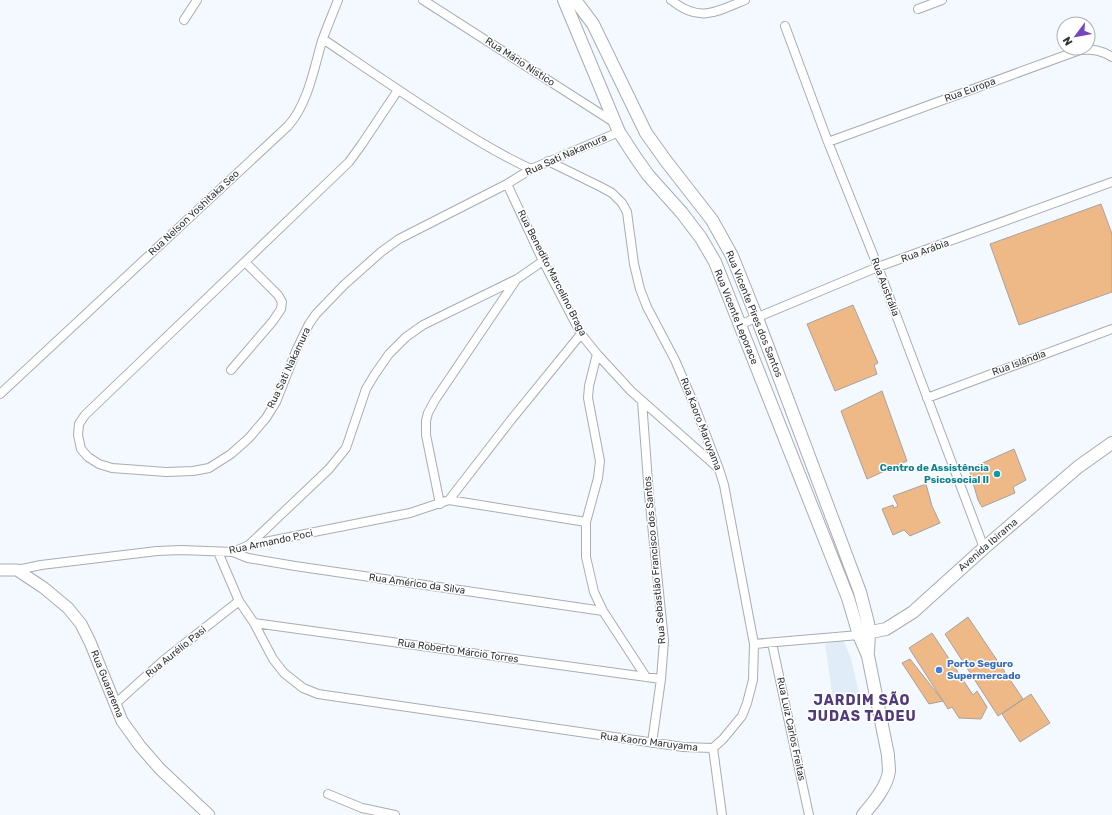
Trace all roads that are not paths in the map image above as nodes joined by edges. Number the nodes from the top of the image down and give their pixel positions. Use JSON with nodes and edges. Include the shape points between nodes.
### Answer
{"nodes":[{"id":1,"x":197,"y":0,"type":"edge"},
{"id":2,"x":338,"y":0,"type":"edge"},
{"id":3,"x":424,"y":0,"type":"edge"},
{"id":4,"x":564,"y":0,"type":"edge"},
{"id":5,"x":574,"y":0,"type":"edge"},
{"id":6,"x":672,"y":0,"type":"edge"},
{"id":7,"x":745,"y":0,"type":"edge"},
{"id":8,"x":942,"y":0,"type":"edge"},
{"id":9,"x":918,"y":9,"type":"dead end"},
{"id":10,"x":184,"y":20,"type":"dead end"},
{"id":11,"x":593,"y":24,"type":"junction"},
{"id":12,"x":785,"y":26,"type":"dead end"},
{"id":13,"x":577,"y":30,"type":"junction"},
{"id":14,"x":323,"y":39,"type":"junction"},
{"id":15,"x":1112,"y":57,"type":"edge"},
{"id":16,"x":398,"y":90,"type":"junction"},
{"id":17,"x":618,"y":127,"type":"junction"},
{"id":18,"x":828,"y":142,"type":"junction"},
{"id":19,"x":548,"y":161,"type":"junction"},
{"id":20,"x":530,"y":169,"type":"junction"},
{"id":21,"x":1112,"y":182,"type":"edge"},
{"id":22,"x":507,"y":184,"type":"junction"},
{"id":23,"x":543,"y":261,"type":"junction"},
{"id":24,"x":245,"y":262,"type":"junction"},
{"id":25,"x":878,"y":267,"type":"junction"},
{"id":26,"x":516,"y":279,"type":"junction"},
{"id":27,"x":485,"y":295,"type":"junction"},
{"id":28,"x":498,"y":306,"type":"junction"},
{"id":29,"x":757,"y":318,"type":"junction"},
{"id":30,"x":739,"y":325,"type":"junction"},
{"id":31,"x":1112,"y":329,"type":"edge"},
{"id":32,"x":581,"y":334,"type":"junction"},
{"id":33,"x":596,"y":354,"type":"junction"},
{"id":34,"x":231,"y":370,"type":"dead end"},
{"id":35,"x":0,"y":394,"type":"edge"},
{"id":36,"x":927,"y":398,"type":"junction"},
{"id":37,"x":642,"y":401,"type":"junction"},
{"id":38,"x":1112,"y":443,"type":"edge"},
{"id":39,"x":719,"y":469,"type":"junction"},
{"id":40,"x":449,"y":500,"type":"junction"},
{"id":41,"x":440,"y":504,"type":"junction"},
{"id":42,"x":586,"y":522,"type":"junction"},
{"id":43,"x":249,"y":545,"type":"junction"},
{"id":44,"x":984,"y":548,"type":"junction"},
{"id":45,"x":218,"y":552,"type":"junction"},
{"id":46,"x":233,"y":552,"type":"junction"},
{"id":47,"x":1,"y":568,"type":"edge"},
{"id":48,"x":17,"y":570,"type":"junction"},
{"id":49,"x":239,"y":601,"type":"junction"},
{"id":50,"x":603,"y":611,"type":"junction"},
{"id":51,"x":254,"y":623,"type":"junction"},
{"id":52,"x":864,"y":634,"type":"junction"},
{"id":53,"x":772,"y":643,"type":"junction"},
{"id":54,"x":754,"y":644,"type":"junction"},
{"id":55,"x":646,"y":677,"type":"junction"},
{"id":56,"x":661,"y":679,"type":"junction"},
{"id":57,"x":115,"y":704,"type":"junction"},
{"id":58,"x":652,"y":743,"type":"junction"},
{"id":59,"x":713,"y":748,"type":"junction"},
{"id":60,"x":328,"y":794,"type":"dead end"},
{"id":61,"x":209,"y":815,"type":"edge"},
{"id":62,"x":396,"y":815,"type":"edge"},
{"id":63,"x":722,"y":815,"type":"edge"},
{"id":64,"x":809,"y":815,"type":"edge"},
{"id":65,"x":863,"y":815,"type":"edge"}],
"edges":[{"from":1,"to":10,"type":"street"},
{"from":2,"to":14,"type":"street","name":"Rua Nelson Yoshitaka Seo"},
{"from":3,"to":17,"type":"street","name":"Rua Mário Nistico"},
{"from":4,"to":13,"type":"main road","name":"Rua Vicente Leporace"},
{"from":5,"to":11,"type":"main road","name":"Rua Vicente Pires dos Santos"},
{"from":6,"to":7,"type":"street","via":[[690,12],[699,14]]},
{"from":8,"to":9,"type":"street"},
{"from":11,"to":13,"type":"main road","via":[[584,22]]},
{"from":11,"to":29,"type":"main road","name":"Rua Vicente Pires dos Santos","via":[[646,133],[716,226],[732,256]]},
{"from":12,"to":18,"type":"street","name":"Rua Austrália"},
{"from":13,"to":17,"type":"main road","name":"Rua Vicente Leporace"},
{"from":14,"to":16,"type":"street"},
{"from":14,"to":35,"type":"street","name":"Rua Nelson Yoshitaka Seo","via":[[302,104],[288,126]]},
{"from":15,"to":18,"type":"street","name":"Rua Europa","via":[[1096,50],[1080,50]]},
{"from":16,"to":20,"type":"street","via":[[510,160]]},
{"from":16,"to":24,"type":"street","name":"Rua Sati Nakamura","via":[[348,162]]},
{"from":17,"to":19,"type":"street","name":"Rua Sati Nakamura"},
{"from":17,"to":30,"type":"main road","name":"Rua Vicente Leporace","via":[[648,175],[701,238],[715,262]]},
{"from":18,"to":25,"type":"street","name":"Rua Austrália"},
{"from":19,"to":20,"type":"street","name":"Rua Sati Nakamura"},
{"from":19,"to":39,"type":"street","name":"Rua Kaoro Maruyama","via":[[612,193],[627,212],[640,289],[676,360]]},
{"from":20,"to":22,"type":"street","name":"Rua Sati Nakamura"},
{"from":21,"to":25,"type":"street","name":"Rua Arábia"},
{"from":22,"to":23,"type":"street","name":"Rua Benedito Marcelino Braga"},
{"from":22,"to":24,"type":"street","name":"Rua Sati Nakamura","via":[[399,239],[381,252],[327,302],[309,324],[276,402],[266,418],[231,454],[209,468],[193,472],[112,468],[88,457],[81,449],[78,435],[79,424],[85,415]]},
{"from":23,"to":26,"type":"street"},
{"from":23,"to":32,"type":"street","name":"Rua Benedito Marcelino Braga"},
{"from":24,"to":34,"type":"street","via":[[282,302],[281,309],[273,321]]},
{"from":25,"to":29,"type":"street","name":"Rua Arábia"},
{"from":25,"to":36,"type":"street","name":"Rua Austrália"},
{"from":26,"to":27,"type":"street"},
{"from":26,"to":28,"type":"street"},
{"from":27,"to":28,"type":"street","via":[[495,300]]},
{"from":27,"to":43,"type":"street","via":[[423,325],[389,354],[366,390],[346,448],[329,469]]},
{"from":28,"to":41,"type":"street","via":[[428,413],[426,435]]},
{"from":29,"to":30,"type":"street","name":"Rua Arábia"},
{"from":29,"to":52,"type":"main road","name":"Rua Vicente Pires dos Santos","via":[[860,590],[868,623]]},
{"from":30,"to":52,"type":"main road","name":"Rua Vicente Leporace"},
{"from":31,"to":36,"type":"street","name":"Rua Islândia"},
{"from":32,"to":33,"type":"street","name":"Rua Benedito Marcelino Braga"},
{"from":32,"to":40,"type":"street","name":"Rua Armando Poci"},
{"from":33,"to":37,"type":"street","name":"Rua Benedito Marcelino Braga"},
{"from":33,"to":42,"type":"street","via":[[588,398],[600,461]]},
{"from":36,"to":44,"type":"street","name":"Rua Austrália"},
{"from":37,"to":39,"type":"street","name":"Rua Benedito Marcelino Braga"},
{"from":37,"to":56,"type":"street","name":"Rua Sebastião Francisco dos Santos","via":[[664,641]]},
{"from":38,"to":44,"type":"main road","name":"Avenida Ibirama","via":[[1078,467]]},
{"from":39,"to":54,"type":"street","name":"Rua Kaoro Maruyama","via":[[728,503]]},
{"from":40,"to":41,"type":"street","name":"Rua Armando Poci"},
{"from":40,"to":42,"type":"street"},
{"from":41,"to":43,"type":"street","name":"Rua Armando Poci","via":[[410,513]]},
{"from":42,"to":50,"type":"street","via":[[586,557],[594,592]]},
{"from":43,"to":46,"type":"street","name":"Rua Armando Poci"},
{"from":44,"to":52,"type":"main road","name":"Avenida Ibirama","via":[[913,612],[886,629]]},
{"from":45,"to":46,"type":"street","name":"Rua Armando Poci"},
{"from":45,"to":48,"type":"street","name":"Rua Armando Poci","via":[[157,551]]},
{"from":45,"to":49,"type":"street","name":"Rua Kaoro Maruyama"},
{"from":46,"to":50,"type":"street","name":"Rua Américo da Silva","via":[[248,558],[294,566]]},
{"from":47,"to":48,"type":"street","name":"Rua Guararema"},
{"from":48,"to":57,"type":"street","name":"Rua Guararema","via":[[68,608],[81,624]]},
{"from":49,"to":51,"type":"street","name":"Rua Kaoro Maruyama"},
{"from":49,"to":57,"type":"street","name":"Rua Aurélio Pasi","via":[[164,660]]},
{"from":50,"to":55,"type":"street"},
{"from":51,"to":55,"type":"street","name":"Rua Roberto Márcio Torres"},
{"from":51,"to":58,"type":"street","name":"Rua Kaoro Maruyama","via":[[273,659],[284,673],[303,688],[318,694]]},
{"from":52,"to":53,"type":"street"},
{"from":52,"to":65,"type":"main road","name":"Rua Vicente Leporace","via":[[889,770],[882,789]]},
{"from":53,"to":54,"type":"street"},
{"from":53,"to":64,"type":"street","name":"Rua Luiz Carlos Freitas"},
{"from":54,"to":59,"type":"street","name":"Rua Kaoro Maruyama","via":[[752,680],[742,716]]},
{"from":55,"to":56,"type":"street","name":"Rua Roberto Márcio Torres"},
{"from":56,"to":58,"type":"street","name":"Rua Sebastião Francisco dos Santos"},
{"from":57,"to":61,"type":"street","name":"Rua Guararema","via":[[122,721],[140,746],[160,769]]},
{"from":58,"to":59,"type":"street","name":"Rua Kaoro Maruyama"},
{"from":59,"to":63,"type":"street"},
{"from":60,"to":62,"type":"street","via":[[362,808]]}]}
